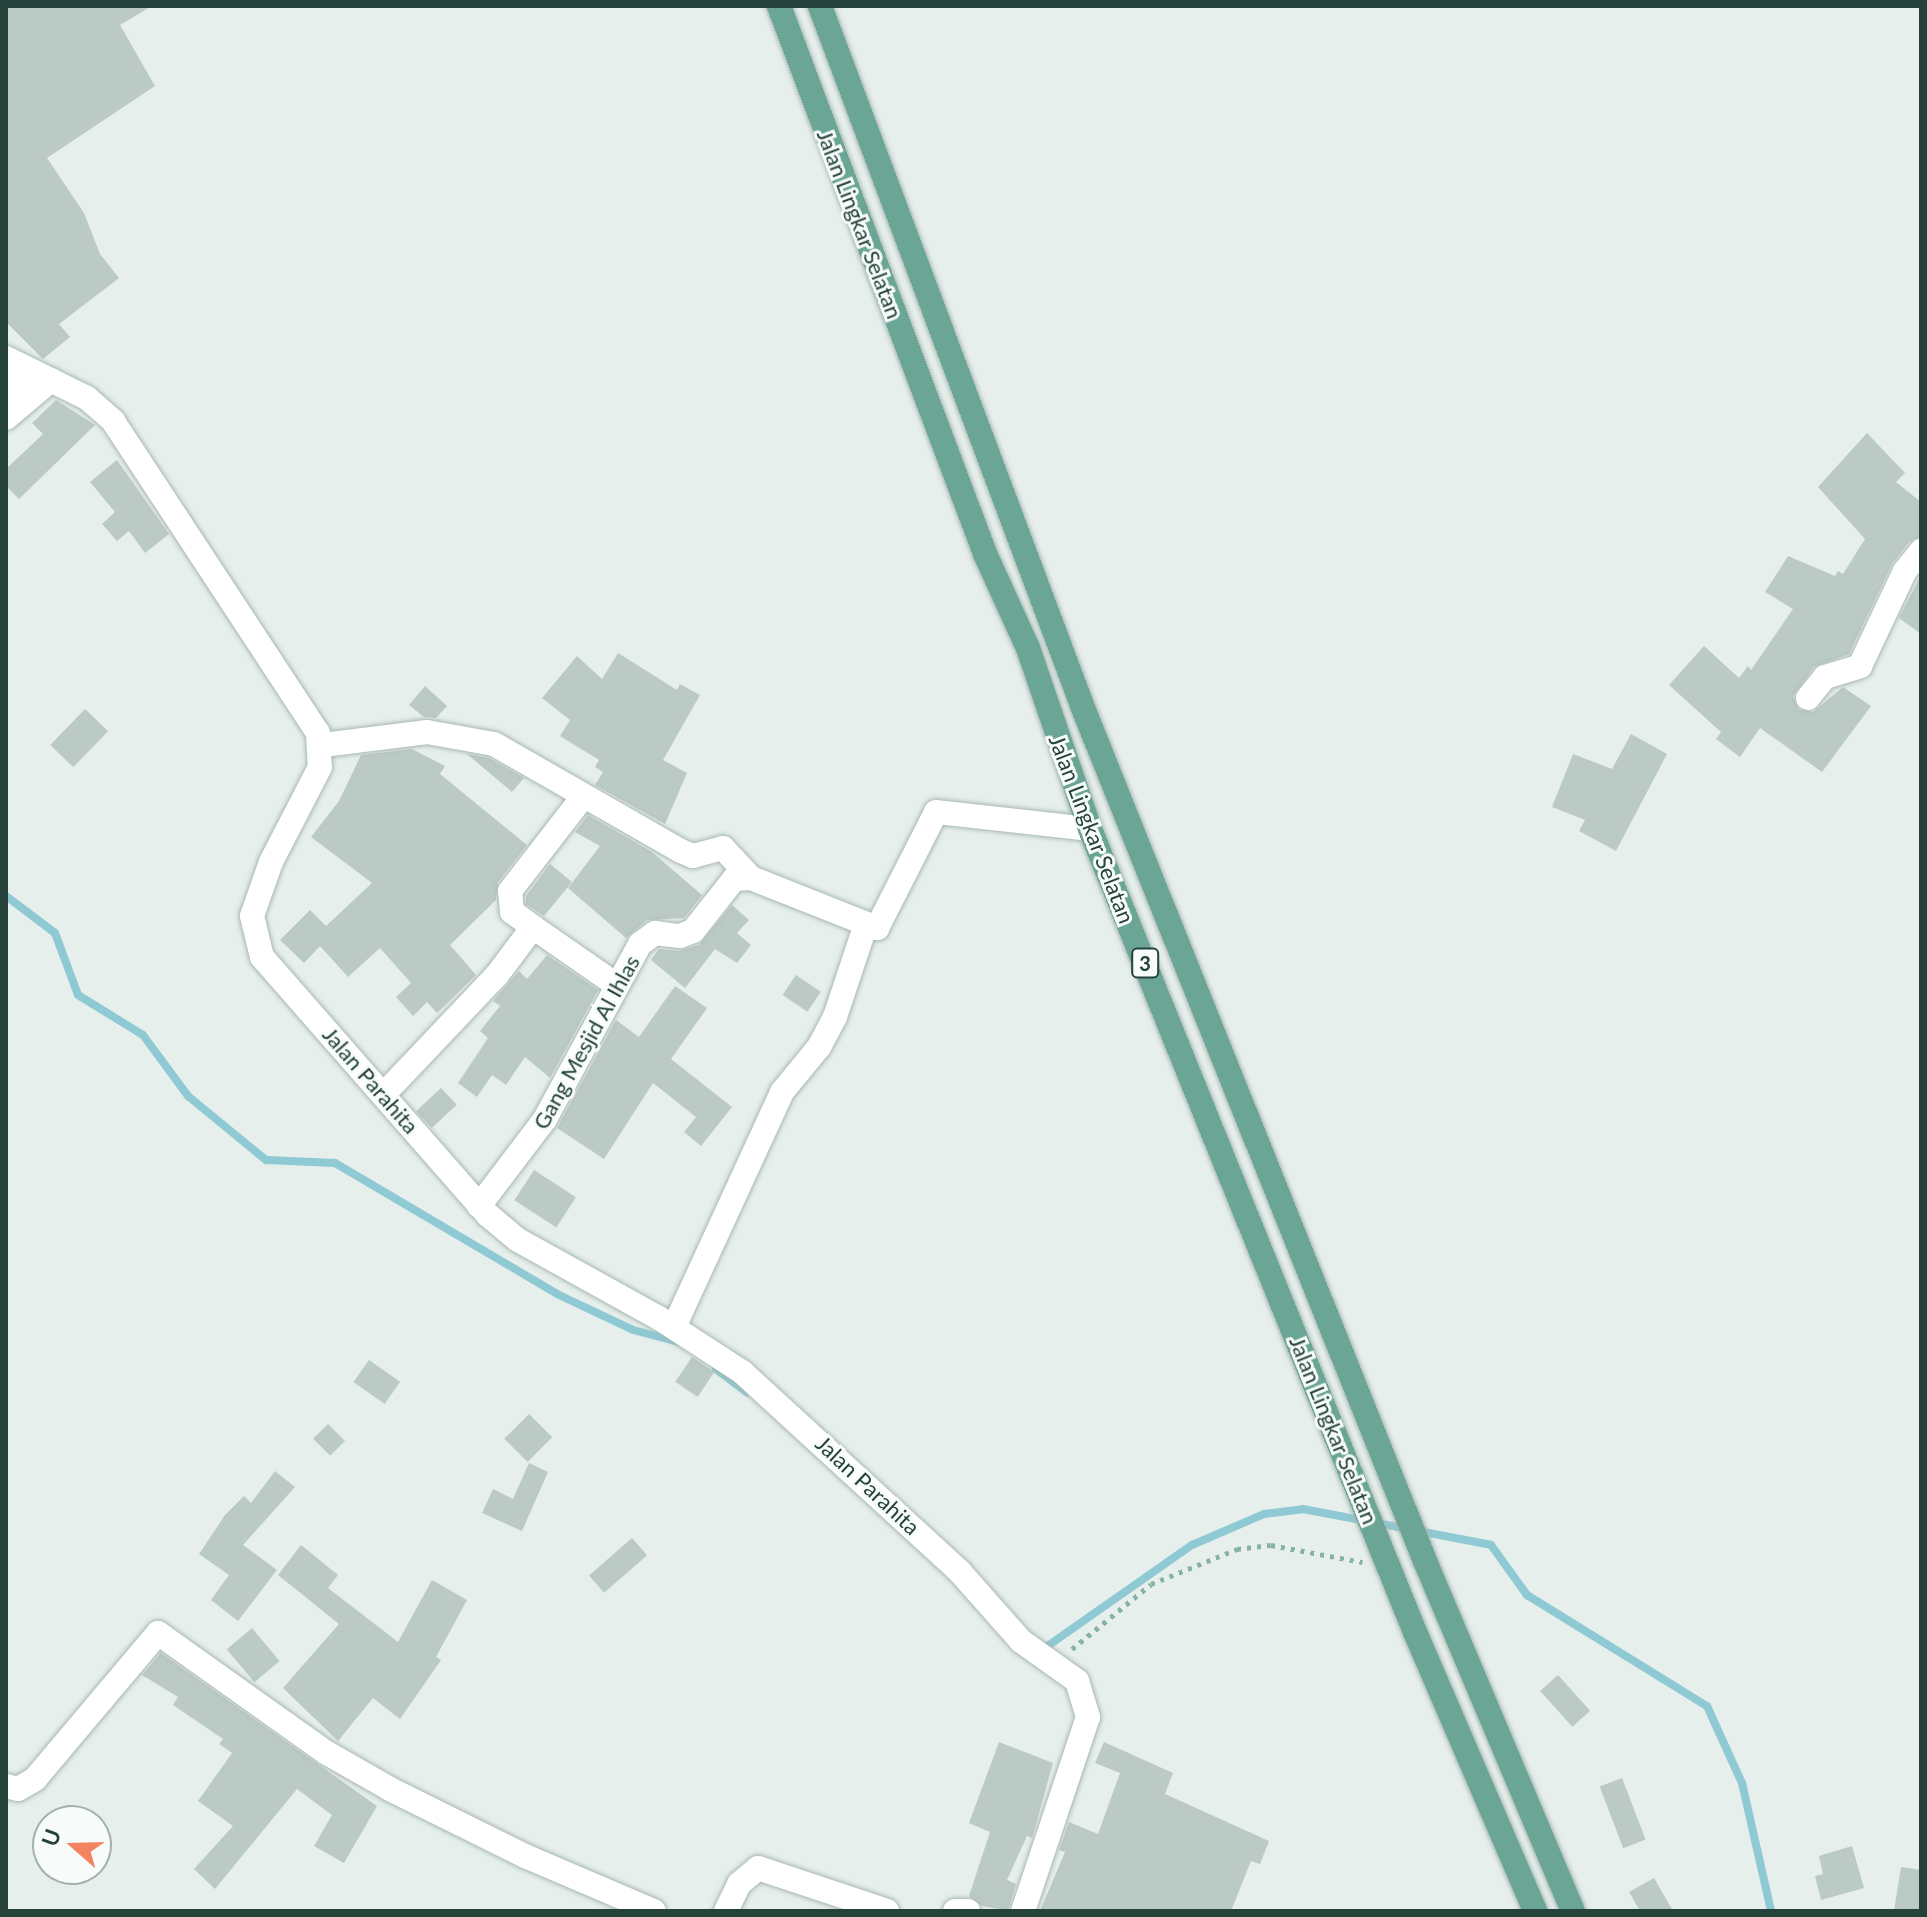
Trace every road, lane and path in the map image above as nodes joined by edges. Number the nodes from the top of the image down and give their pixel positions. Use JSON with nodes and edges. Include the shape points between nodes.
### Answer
{"nodes":[{"id":1,"x":779,"y":6,"type":"edge"},
{"id":2,"x":820,"y":6,"type":"edge"},
{"id":3,"x":6,"y":358,"type":"edge"},
{"id":4,"x":29,"y":369,"type":"junction"},
{"id":5,"x":51,"y":380,"type":"junction"},
{"id":6,"x":6,"y":389,"type":"edge"},
{"id":7,"x":6,"y":418,"type":"edge"},
{"id":8,"x":1921,"y":551,"type":"edge"},
{"id":9,"x":1808,"y":698,"type":"dead end"},
{"id":10,"x":323,"y":745,"type":"junction"},
{"id":11,"x":583,"y":797,"type":"junction"},
{"id":12,"x":1126,"y":816,"type":"junction"},
{"id":13,"x":1090,"y":829,"type":"junction"},
{"id":14,"x":751,"y":878,"type":"junction"},
{"id":15,"x":533,"y":927,"type":"junction"},
{"id":16,"x":865,"y":927,"type":"junction"},
{"id":17,"x":615,"y":984,"type":"junction"},
{"id":18,"x":384,"y":1094,"type":"junction"},
{"id":19,"x":479,"y":1206,"type":"junction"},
{"id":20,"x":674,"y":1327,"type":"junction"},
{"id":21,"x":1391,"y":1569,"type":"junction"},
{"id":22,"x":1048,"y":1658,"type":"junction"},
{"id":23,"x":6,"y":1786,"type":"edge"},
{"id":24,"x":654,"y":1911,"type":"edge"},
{"id":25,"x":726,"y":1911,"type":"edge"},
{"id":26,"x":887,"y":1911,"type":"edge"},
{"id":27,"x":955,"y":1911,"type":"edge"},
{"id":28,"x":968,"y":1911,"type":"edge"},
{"id":29,"x":1023,"y":1911,"type":"edge"},
{"id":30,"x":1535,"y":1911,"type":"edge"},
{"id":31,"x":1573,"y":1911,"type":"edge"}],
"edges":[{"from":1,"to":13,"type":"main road","name":"Jalan Lingkar Selatan","number":"3","via":[[986,556],[1028,648]]},
{"from":2,"to":12,"type":"main road","name":"Jalan Lingkar Selatan","number":"3"},
{"from":3,"to":4,"type":"street"},
{"from":4,"to":5,"type":"street"},
{"from":4,"to":6,"type":"street"},
{"from":5,"to":7,"type":"street"},
{"from":5,"to":10,"type":"street","via":[[87,398],[124,433]]},
{"from":8,"to":9,"type":"street","via":[[1905,571],[1860,666],[1825,677]]},
{"from":10,"to":11,"type":"street","via":[[392,733],[459,733],[494,744]]},
{"from":10,"to":18,"type":"street","name":"Jalan Parahita","via":[[320,767],[258,895],[252,928],[262,957]]},
{"from":11,"to":14,"type":"street","via":[[693,856],[723,848]]},
{"from":11,"to":15,"type":"street","via":[[510,891],[512,912]]},
{"from":12,"to":13,"type":"main road"},
{"from":12,"to":31,"type":"main road","name":"Jalan Lingkar Selatan","number":"3","via":[[1425,1561]]},
{"from":13,"to":16,"type":"street","via":[[936,812],[881,924]]},
{"from":13,"to":21,"type":"main road","name":"Jalan Lingkar Selatan","number":"3"},
{"from":14,"to":16,"type":"street"},
{"from":14,"to":17,"type":"street","name":"Gang Mesjid Al Ihlas","via":[[734,879],[687,934],[646,937]]},
{"from":15,"to":17,"type":"street"},
{"from":15,"to":18,"type":"street","via":[[497,975]]},
{"from":16,"to":20,"type":"street","via":[[835,1017],[819,1047],[782,1092]]},
{"from":17,"to":19,"type":"street","name":"Gang Mesjid Al Ihlas","via":[[545,1119]]},
{"from":18,"to":19,"type":"street","name":"Jalan Parahita"},
{"from":19,"to":20,"type":"street","name":"Jalan Parahita","via":[[518,1240]]},
{"from":20,"to":22,"type":"street","name":"Jalan Parahita","via":[[772,1396]]},
{"from":21,"to":22,"type":"path","via":[[1271,1545],[1237,1549],[1151,1584]]},
{"from":21,"to":30,"type":"main road","name":"Jalan Lingkar Selatan","number":"3"},
{"from":22,"to":29,"type":"street","name":"Jalan Parahita","via":[[1077,1681],[1088,1717]]},
{"from":23,"to":24,"type":"street","via":[[18,1789],[35,1779],[158,1633],[327,1753],[390,1789],[525,1856]]},
{"from":25,"to":26,"type":"street","via":[[739,1884],[758,1868]]},
{"from":27,"to":28,"type":"street"}]}
